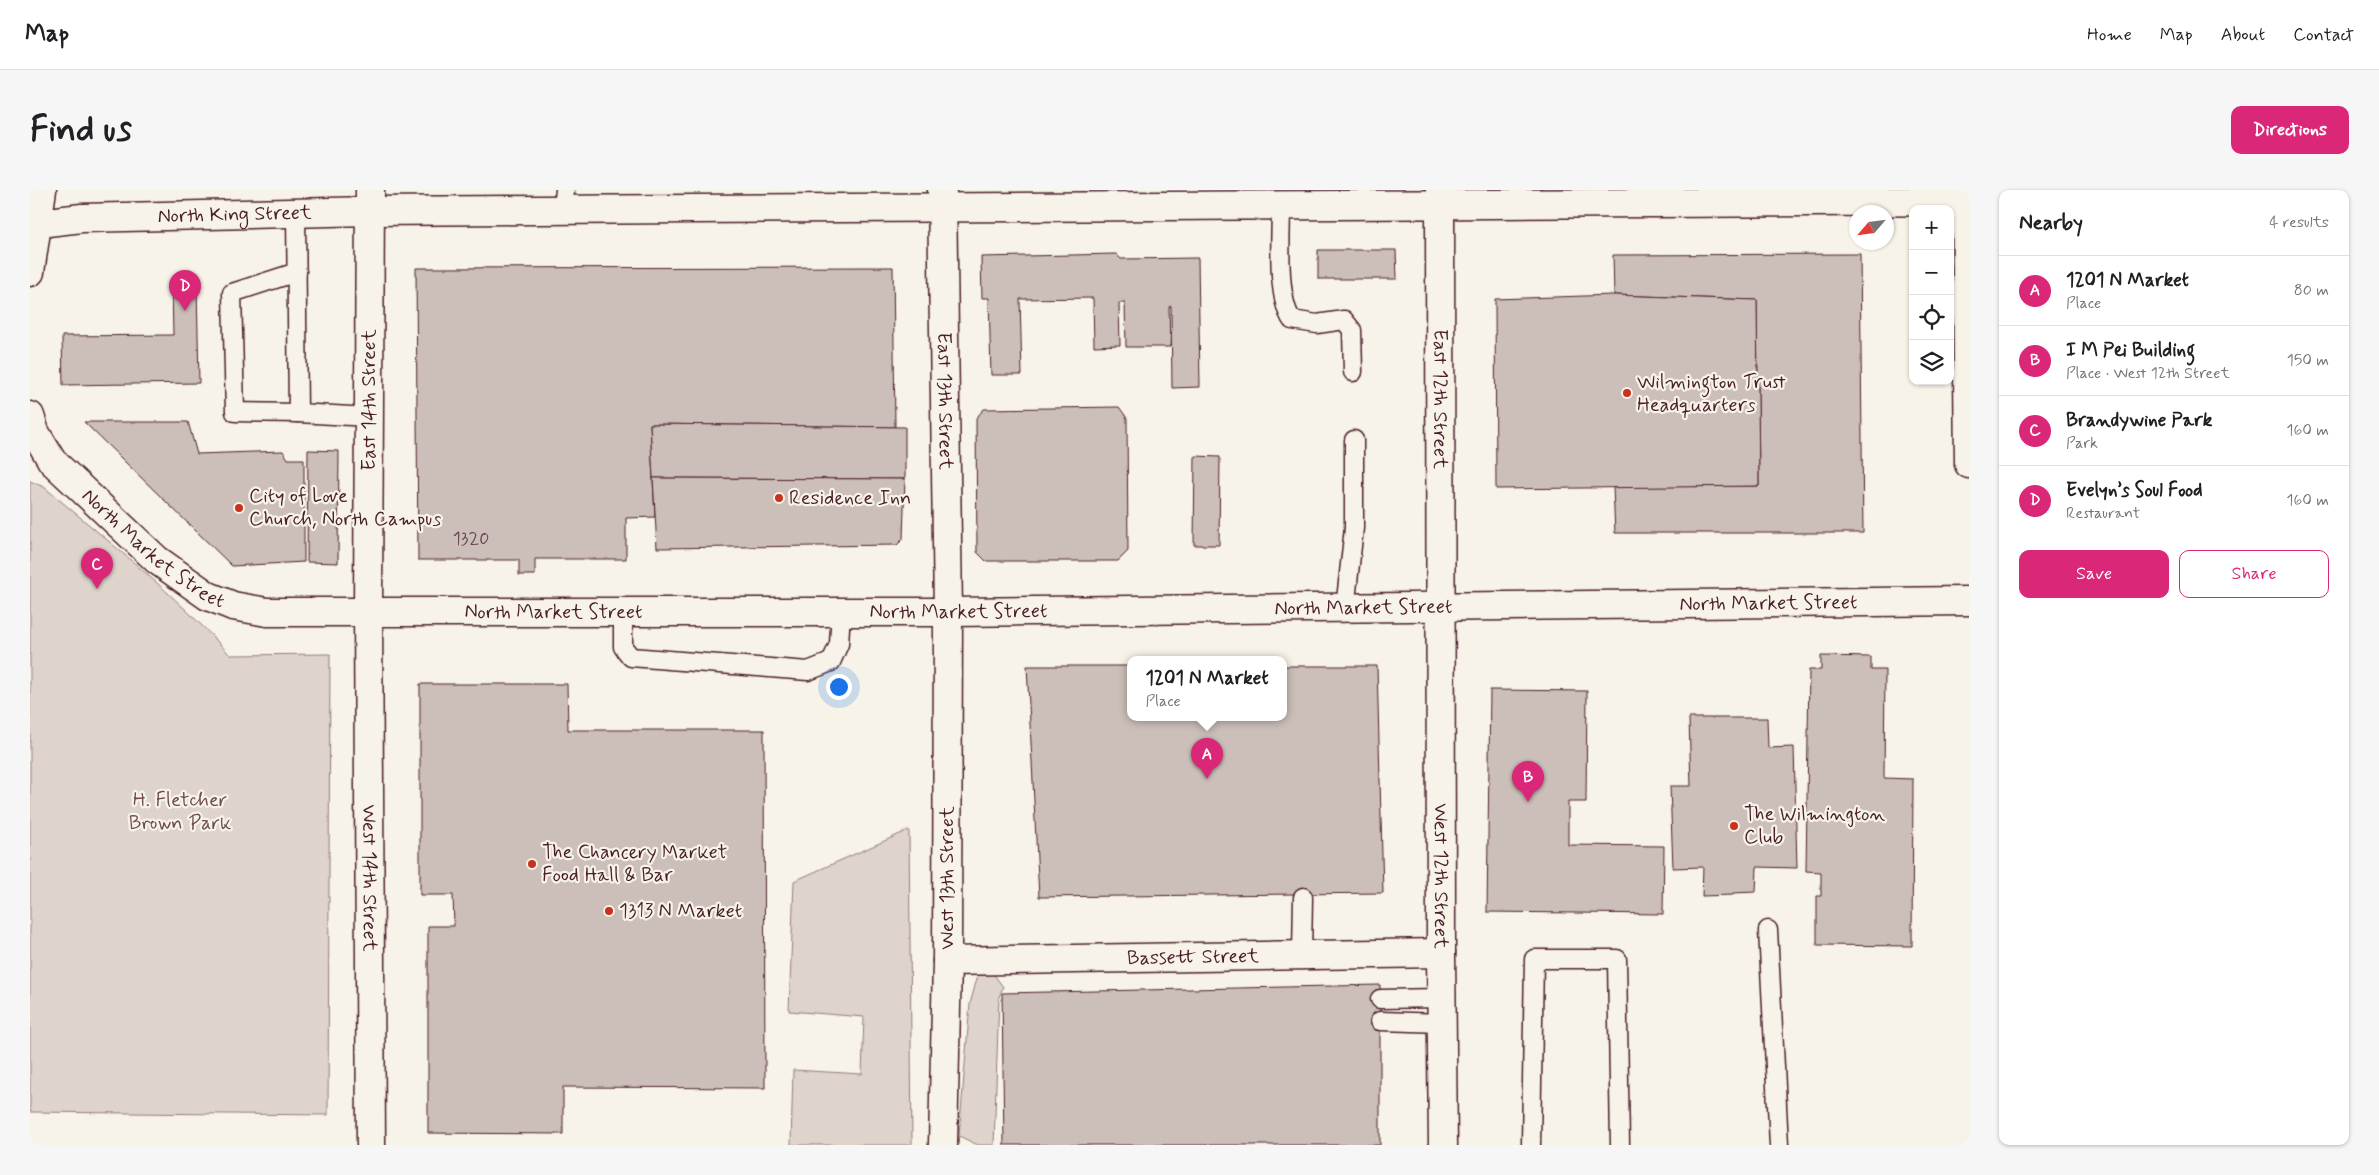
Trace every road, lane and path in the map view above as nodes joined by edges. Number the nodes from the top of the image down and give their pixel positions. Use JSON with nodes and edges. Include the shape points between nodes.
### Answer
{"nodes":[{"id":1,"x":42,"y":190,"type":"edge"},
{"id":2,"x":942,"y":198,"type":"edge"},
{"id":3,"x":1440,"y":198,"type":"edge"},
{"id":4,"x":1967,"y":198,"type":"edge"},
{"id":5,"x":826,"y":199,"type":"edge"},
{"id":6,"x":564,"y":200,"type":"edge"},
{"id":7,"x":370,"y":201,"type":"edge"},
{"id":8,"x":1281,"y":206,"type":"junction"},
{"id":9,"x":296,"y":213,"type":"junction"},
{"id":10,"x":33,"y":223,"type":"edge"},
{"id":11,"x":30,"y":272,"type":"edge"},
{"id":12,"x":297,"y":272,"type":"junction"},
{"id":13,"x":1353,"y":372,"type":"dead end"},
{"id":14,"x":298,"y":413,"type":"junction"},
{"id":15,"x":30,"y":416,"type":"edge"},
{"id":16,"x":369,"y":417,"type":"junction"},
{"id":17,"x":1354,"y":440,"type":"dead end"},
{"id":18,"x":1969,"y":464,"type":"edge"},
{"id":19,"x":1969,"y":601,"type":"edge"},
{"id":20,"x":1345,"y":608,"type":"junction"},
{"id":21,"x":1441,"y":608,"type":"junction"},
{"id":22,"x":368,"y":610,"type":"junction"},
{"id":23,"x":623,"y":611,"type":"junction"},
{"id":24,"x":841,"y":611,"type":"junction"},
{"id":25,"x":948,"y":612,"type":"junction"},
{"id":26,"x":1303,"y":897,"type":"dead end"},
{"id":27,"x":1768,"y":930,"type":"dead end"},
{"id":28,"x":1441,"y":953,"type":"junction"},
{"id":29,"x":1302,"y":955,"type":"junction"},
{"id":30,"x":947,"y":961,"type":"junction"},
{"id":31,"x":1380,"y":999,"type":"dead end"},
{"id":32,"x":1442,"y":1010,"type":"junction"},
{"id":33,"x":1380,"y":1021,"type":"dead end"},
{"id":34,"x":371,"y":1145,"type":"edge"},
{"id":35,"x":943,"y":1145,"type":"edge"},
{"id":36,"x":1443,"y":1145,"type":"edge"},
{"id":37,"x":1531,"y":1145,"type":"edge"},
{"id":38,"x":1620,"y":1145,"type":"edge"},
{"id":39,"x":1779,"y":1145,"type":"edge"}],
"edges":[{"from":1,"to":10,"type":"street"},
{"from":2,"to":5,"type":"street","name":"North King Street"},
{"from":2,"to":8,"type":"street","name":"North King Street"},
{"from":2,"to":25,"type":"street","name":"East 13th Street"},
{"from":3,"to":4,"type":"street","name":"North King Street"},
{"from":3,"to":8,"type":"street","name":"North King Street"},
{"from":3,"to":21,"type":"street","name":"East 12th Street"},
{"from":4,"to":18,"type":"street"},
{"from":5,"to":6,"type":"street","name":"North King Street"},
{"from":6,"to":7,"type":"street","name":"North King Street"},
{"from":7,"to":9,"type":"street","name":"North King Street"},
{"from":7,"to":16,"type":"street","name":"East 14th Street"},
{"from":8,"to":13,"type":"lane","via":[[1281,266],[1286,311],[1292,320],[1317,324],[1344,320],[1352,330]]},
{"from":9,"to":10,"type":"street","name":"North King Street","via":[[82,218]]},
{"from":9,"to":12,"type":"lane"},
{"from":10,"to":11,"type":"street"},
{"from":12,"to":14,"type":"lane"},
{"from":12,"to":14,"type":"lane","via":[[232,292],[235,412]]},
{"from":14,"to":16,"type":"lane"},
{"from":15,"to":22,"type":"street","name":"North Market Street","via":[[34,432],[52,461],[135,541],[208,596],[233,606],[267,612]]},
{"from":16,"to":22,"type":"street","name":"East 14th Street"},
{"from":17,"to":20,"type":"lane","via":[[1354,528]]},
{"from":19,"to":21,"type":"street","name":"North Market Street"},
{"from":20,"to":21,"type":"street","name":"North Market Street"},
{"from":20,"to":25,"type":"street","name":"North Market Street"},
{"from":21,"to":28,"type":"street","name":"West 12th Street"},
{"from":22,"to":23,"type":"street","name":"North Market Street"},
{"from":22,"to":34,"type":"street","name":"West 14th Street"},
{"from":23,"to":24,"type":"street","name":"North Market Street"},
{"from":23,"to":24,"type":"lane","via":[[623,647],[631,657],[808,670],[830,662],[840,644]]},
{"from":24,"to":25,"type":"street","name":"North Market Street"},
{"from":25,"to":30,"type":"street","name":"West 13th Street"},
{"from":26,"to":29,"type":"lane"},
{"from":27,"to":39,"type":"lane"},
{"from":28,"to":29,"type":"street","name":"Bassett Street"},
{"from":28,"to":32,"type":"street","name":"West 12th Street"},
{"from":29,"to":30,"type":"street","name":"Bassett Street"},
{"from":30,"to":35,"type":"street","name":"West 13th Street"},
{"from":31,"to":32,"type":"lane"},
{"from":32,"to":33,"type":"lane"},
{"from":32,"to":36,"type":"street","name":"West 12th Street"},
{"from":37,"to":38,"type":"lane","via":[[1534,959],[1618,959]]}]}
